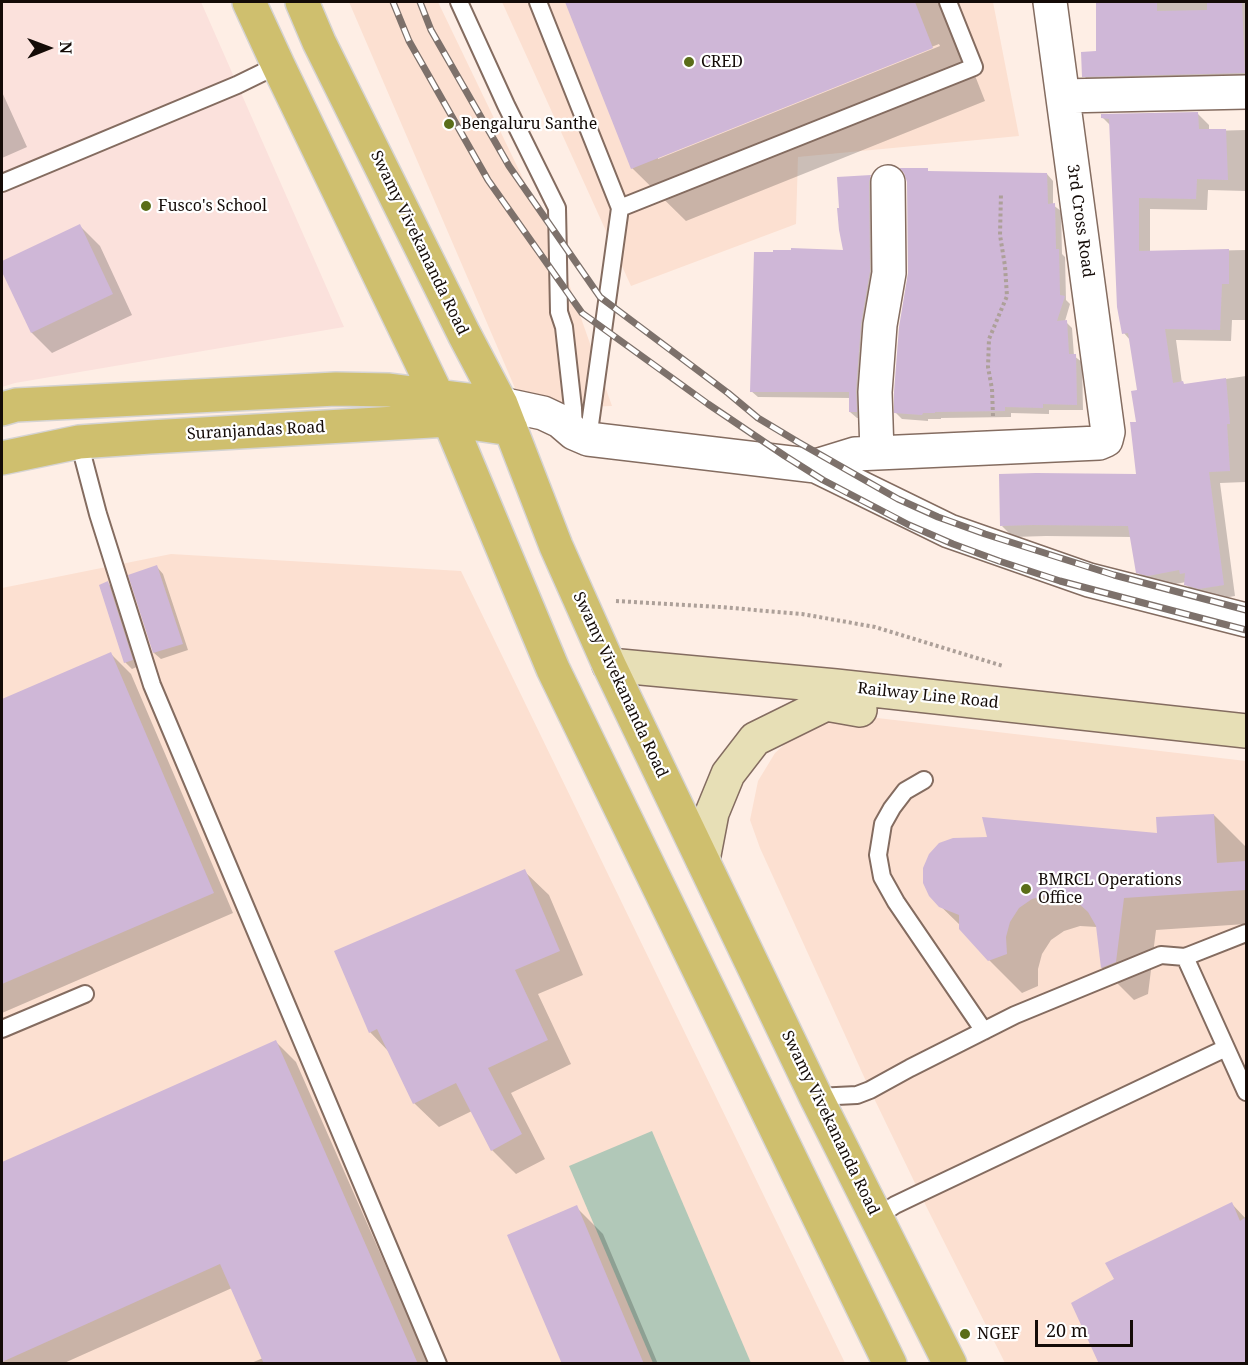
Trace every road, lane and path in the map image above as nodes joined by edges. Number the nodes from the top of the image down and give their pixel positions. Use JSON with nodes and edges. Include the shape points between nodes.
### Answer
{"nodes":[{"id":1,"x":249,"y":2,"type":"edge"},
{"id":2,"x":302,"y":2,"type":"edge"},
{"id":3,"x":459,"y":2,"type":"edge"},
{"id":4,"x":538,"y":2,"type":"edge"},
{"id":5,"x":948,"y":2,"type":"edge"},
{"id":6,"x":1050,"y":2,"type":"edge"},
{"id":7,"x":278,"y":65,"type":"junction"},
{"id":8,"x":1246,"y":92,"type":"edge"},
{"id":9,"x":1063,"y":96,"type":"junction"},
{"id":10,"x":888,"y":182,"type":"dead end"},
{"id":11,"x":2,"y":183,"type":"edge"},
{"id":12,"x":1001,"y":193,"type":"dead end"},
{"id":13,"x":620,"y":208,"type":"junction"},
{"id":14,"x":443,"y":408,"type":"junction"},
{"id":15,"x":2,"y":409,"type":"edge"},
{"id":16,"x":506,"y":416,"type":"junction"},
{"id":17,"x":581,"y":436,"type":"junction"},
{"id":18,"x":79,"y":442,"type":"junction"},
{"id":19,"x":992,"y":447,"type":"junction"},
{"id":20,"x":877,"y":453,"type":"junction"},
{"id":21,"x":2,"y":458,"type":"edge"},
{"id":22,"x":816,"y":466,"type":"junction"},
{"id":23,"x":579,"y":599,"type":"junction"},
{"id":24,"x":1246,"y":620,"type":"edge"},
{"id":25,"x":609,"y":665,"type":"junction"},
{"id":26,"x":1003,"y":666,"type":"dead end"},
{"id":27,"x":1246,"y":731,"type":"edge"},
{"id":28,"x":1246,"y":753,"type":"edge"},
{"id":29,"x":924,"y":780,"type":"dead end"},
{"id":30,"x":703,"y":860,"type":"junction"},
{"id":31,"x":1246,"y":933,"type":"edge"},
{"id":32,"x":1185,"y":957,"type":"junction"},
{"id":33,"x":85,"y":994,"type":"dead end"},
{"id":34,"x":2,"y":1029,"type":"edge"},
{"id":35,"x":984,"y":1031,"type":"junction"},
{"id":36,"x":1226,"y":1048,"type":"junction"},
{"id":37,"x":1246,"y":1092,"type":"edge"},
{"id":38,"x":816,"y":1097,"type":"junction"},
{"id":39,"x":876,"y":1217,"type":"junction"},
{"id":40,"x":438,"y":1364,"type":"edge"},
{"id":41,"x":890,"y":1364,"type":"edge"},
{"id":42,"x":950,"y":1364,"type":"edge"}],
"edges":[{"from":1,"to":7,"type":"main road"},
{"from":2,"to":16,"type":"main road","name":"Swamy Vivekananda Road"},
{"from":3,"to":17,"type":"lane","via":[[556,208],[560,312],[573,408]]},
{"from":4,"to":13,"type":"lane"},
{"from":5,"to":13,"type":"lane","via":[[974,67]]},
{"from":6,"to":9,"type":"street","name":"3rd Cross Road"},
{"from":7,"to":11,"type":"lane"},
{"from":7,"to":14,"type":"main road"},
{"from":8,"to":9,"type":"street"},
{"from":9,"to":19,"type":"street","name":"3rd Cross Road","via":[[1108,432],[1106,440],[1099,443]]},
{"from":10,"to":20,"type":"street","via":[[889,273],[875,392]]},
{"from":12,"to":19,"type":"path","via":[[1000,235],[1007,296],[989,339]]},
{"from":13,"to":17,"type":"lane"},
{"from":14,"to":15,"type":"main road","name":"Suranjandas Road","via":[[389,390],[336,389],[16,405]]},
{"from":14,"to":16,"type":"main road","name":"Suranjandas Road"},
{"from":14,"to":18,"type":"main road","name":"Suranjandas Road"},
{"from":14,"to":41,"type":"main road","via":[[553,669]]},
{"from":16,"to":17,"type":"street","via":[[557,437]]},
{"from":16,"to":23,"type":"main road","name":"Swamy Vivekananda Road"},
{"from":17,"to":22,"type":"street"},
{"from":18,"to":21,"type":"main road","name":"Suranjandas Road"},
{"from":18,"to":40,"type":"lane","via":[[152,685]]},
{"from":19,"to":20,"type":"street"},
{"from":20,"to":22,"type":"street","via":[[855,454]]},
{"from":22,"to":24,"type":"street","via":[[949,531],[1089,579]]},
{"from":23,"to":25,"type":"main road","name":"Swamy Vivekananda Road"},
{"from":23,"to":26,"type":"path","via":[[802,614],[875,627]]},
{"from":25,"to":27,"type":"main road","name":"Railway Line Road"},
{"from":25,"to":30,"type":"main road","name":"Swamy Vivekananda Road"},
{"from":28,"to":30,"type":"main road","via":[[896,716],[826,704],[755,739],[728,774],[711,813]]},
{"from":29,"to":35,"type":"lane","via":[[905,791],[883,824],[878,855],[882,878]]},
{"from":30,"to":38,"type":"main road","name":"Swamy Vivekananda Road"},
{"from":31,"to":32,"type":"lane"},
{"from":32,"to":35,"type":"lane","via":[[1161,955]]},
{"from":32,"to":36,"type":"lane"},
{"from":33,"to":34,"type":"lane"},
{"from":35,"to":38,"type":"lane","via":[[870,1090],[857,1095]]},
{"from":36,"to":37,"type":"lane"},
{"from":36,"to":39,"type":"lane"},
{"from":38,"to":39,"type":"main road","name":"Swamy Vivekananda Road"},
{"from":39,"to":42,"type":"main road","name":"Swamy Vivekananda Road"}]}
